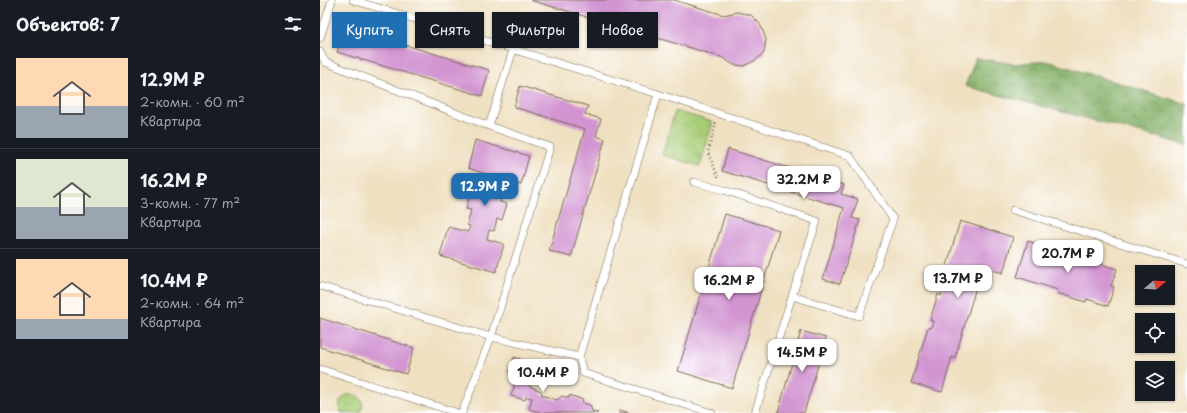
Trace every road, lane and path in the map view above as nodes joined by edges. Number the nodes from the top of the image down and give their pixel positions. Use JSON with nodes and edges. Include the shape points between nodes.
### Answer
{"nodes":[{"id":1,"x":332,"y":0,"type":"edge"},
{"id":2,"x":353,"y":0,"type":"edge"},
{"id":3,"x":320,"y":38,"type":"edge"},
{"id":4,"x":513,"y":50,"type":"junction"},
{"id":5,"x":320,"y":52,"type":"edge"},
{"id":6,"x":658,"y":94,"type":"junction"},
{"id":7,"x":718,"y":113,"type":"junction"},
{"id":8,"x":489,"y":126,"type":"junction"},
{"id":9,"x":694,"y":182,"type":"dead end"},
{"id":10,"x":724,"y":190,"type":"junction"},
{"id":11,"x":1013,"y":210,"type":"dead end"},
{"id":12,"x":1187,"y":264,"type":"edge"},
{"id":13,"x":320,"y":286,"type":"edge"},
{"id":14,"x":792,"y":296,"type":"junction"},
{"id":15,"x":491,"y":338,"type":"junction"},
{"id":16,"x":579,"y":357,"type":"junction"},
{"id":17,"x":320,"y":369,"type":"edge"},
{"id":18,"x":458,"y":413,"type":"edge"},
{"id":19,"x":462,"y":413,"type":"edge"},
{"id":20,"x":712,"y":413,"type":"edge"},
{"id":21,"x":755,"y":413,"type":"edge"}],
"edges":[{"from":1,"to":3,"type":"lane"},
{"from":2,"to":4,"type":"lane"},
{"from":4,"to":6,"type":"lane"},
{"from":4,"to":8,"type":"lane"},
{"from":5,"to":8,"type":"lane","via":[[325,62]]},
{"from":6,"to":7,"type":"lane"},
{"from":6,"to":16,"type":"lane"},
{"from":7,"to":10,"type":"path","via":[[708,152]]},
{"from":7,"to":14,"type":"lane","via":[[850,156],[893,219],[859,316]]},
{"from":8,"to":15,"type":"lane","via":[[550,148]]},
{"from":9,"to":10,"type":"lane"},
{"from":10,"to":14,"type":"lane","via":[[817,221]]},
{"from":11,"to":12,"type":"lane"},
{"from":13,"to":15,"type":"lane"},
{"from":14,"to":21,"type":"lane"},
{"from":15,"to":16,"type":"lane"},
{"from":15,"to":19,"type":"lane"},
{"from":16,"to":20,"type":"lane","via":[[582,373]]},
{"from":17,"to":18,"type":"lane"}]}
